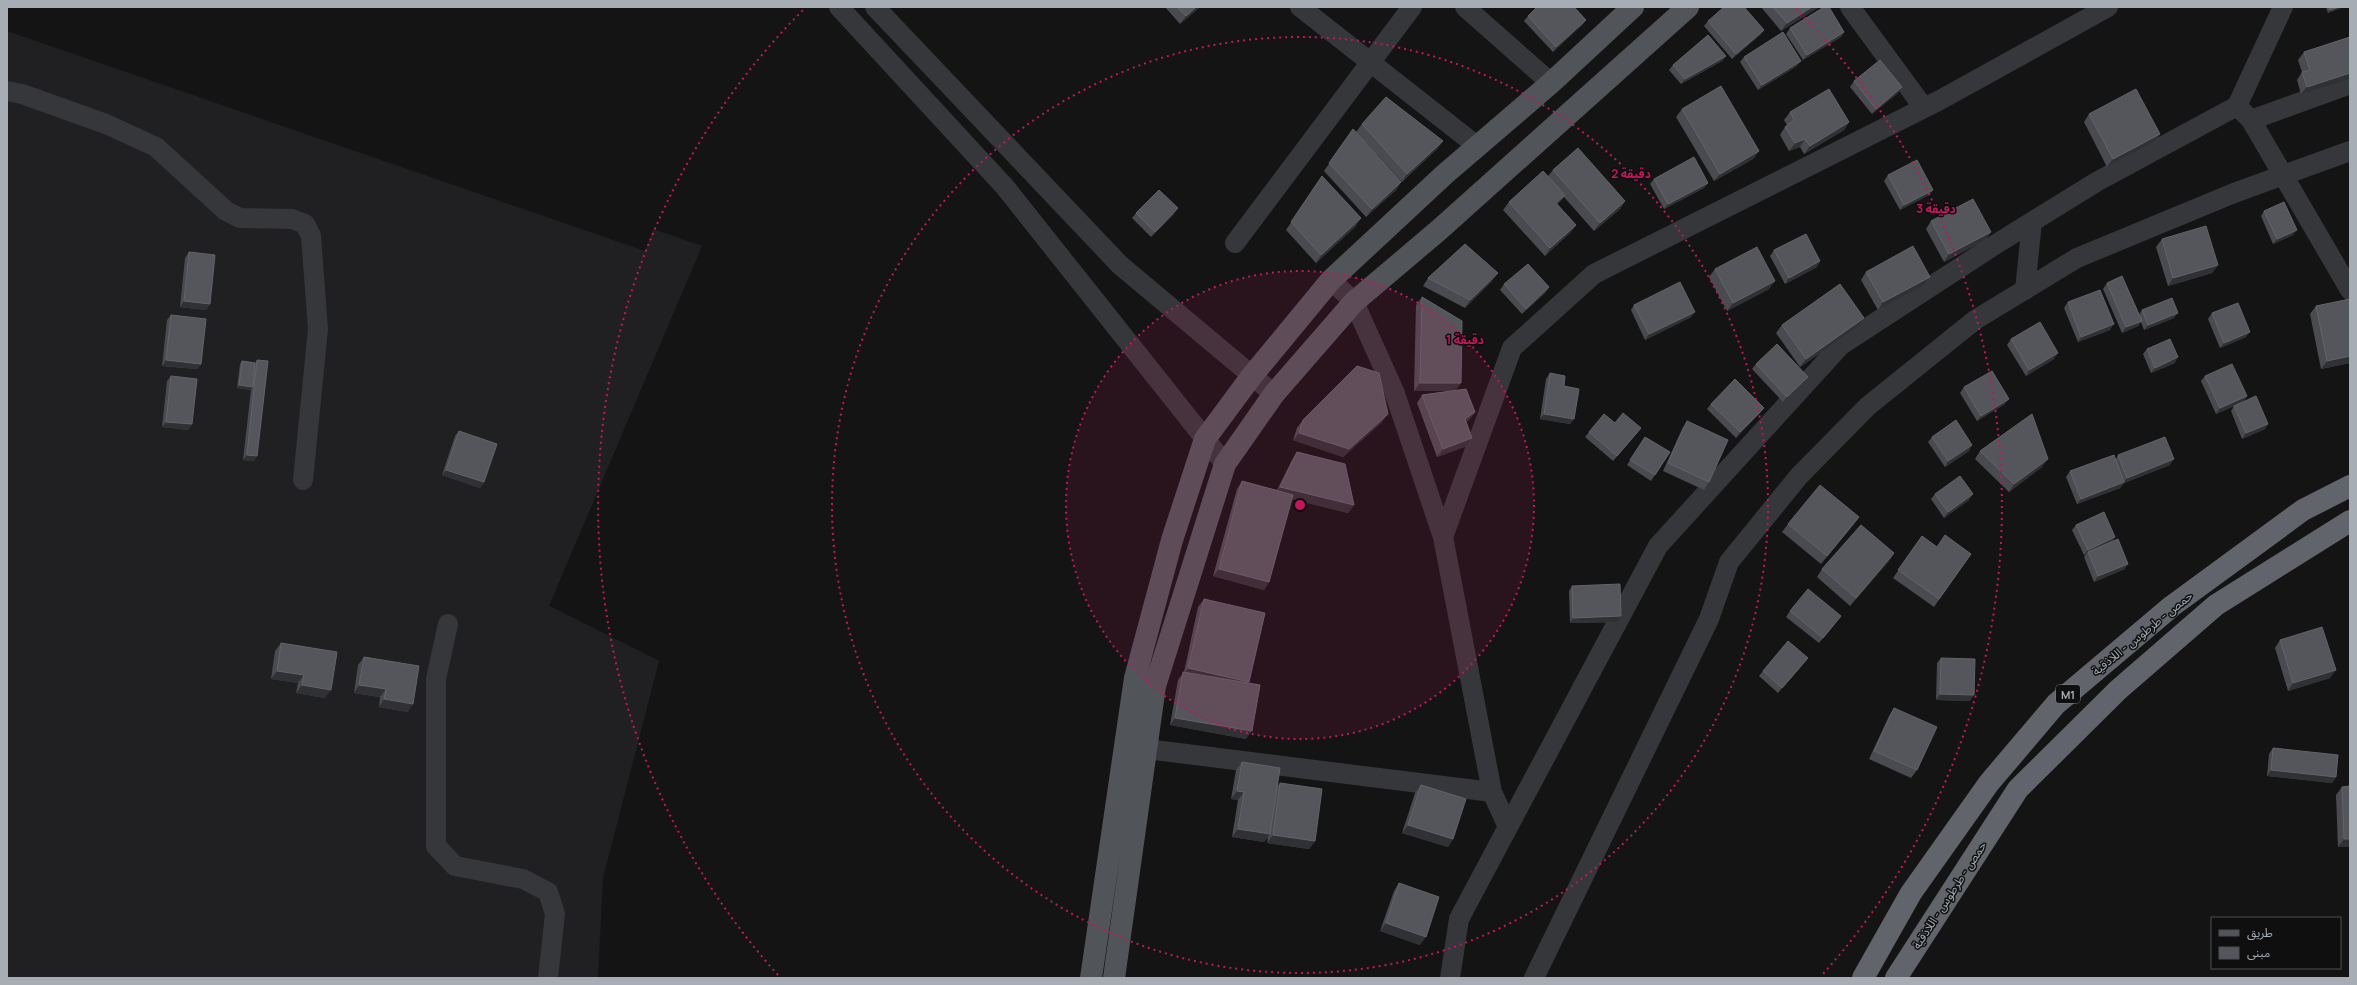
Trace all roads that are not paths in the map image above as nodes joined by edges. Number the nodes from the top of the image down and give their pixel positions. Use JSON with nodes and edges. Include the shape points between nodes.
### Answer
{"nodes":[{"id":1,"x":839,"y":7,"type":"edge"},
{"id":2,"x":875,"y":7,"type":"edge"},
{"id":3,"x":1300,"y":7,"type":"edge"},
{"id":4,"x":1412,"y":7,"type":"edge"},
{"id":5,"x":1465,"y":7,"type":"edge"},
{"id":6,"x":1633,"y":7,"type":"edge"},
{"id":7,"x":1688,"y":7,"type":"edge"},
{"id":8,"x":1850,"y":7,"type":"edge"},
{"id":9,"x":2108,"y":7,"type":"edge"},
{"id":10,"x":2283,"y":7,"type":"edge"},
{"id":11,"x":1370,"y":63,"type":"junction"},
{"id":12,"x":1551,"y":84,"type":"junction"},
{"id":13,"x":2350,"y":84,"type":"edge"},
{"id":14,"x":7,"y":91,"type":"edge"},
{"id":15,"x":2237,"y":106,"type":"junction"},
{"id":16,"x":1924,"y":108,"type":"junction"},
{"id":17,"x":2251,"y":120,"type":"junction"},
{"id":18,"x":1477,"y":146,"type":"junction"},
{"id":19,"x":2350,"y":151,"type":"edge"},
{"id":20,"x":2284,"y":174,"type":"junction"},
{"id":21,"x":2032,"y":222,"type":"junction"},
{"id":22,"x":1235,"y":243,"type":"dead end"},
{"id":23,"x":1330,"y":280,"type":"junction"},
{"id":24,"x":2025,"y":290,"type":"junction"},
{"id":25,"x":2350,"y":290,"type":"edge"},
{"id":26,"x":1354,"y":302,"type":"junction"},
{"id":27,"x":1251,"y":376,"type":"junction"},
{"id":28,"x":1274,"y":394,"type":"junction"},
{"id":29,"x":1205,"y":438,"type":"junction"},
{"id":30,"x":1225,"y":464,"type":"junction"},
{"id":31,"x":303,"y":480,"type":"dead end"},
{"id":32,"x":2350,"y":486,"type":"edge"},
{"id":33,"x":2350,"y":521,"type":"edge"},
{"id":34,"x":1443,"y":537,"type":"junction"},
{"id":35,"x":448,"y":624,"type":"dead end"},
{"id":36,"x":1146,"y":749,"type":"junction"},
{"id":37,"x":1492,"y":792,"type":"junction"},
{"id":38,"x":1508,"y":827,"type":"junction"},
{"id":39,"x":548,"y":978,"type":"edge"},
{"id":40,"x":1091,"y":978,"type":"edge"},
{"id":41,"x":1114,"y":978,"type":"edge"},
{"id":42,"x":1450,"y":978,"type":"edge"},
{"id":43,"x":1534,"y":978,"type":"edge"},
{"id":44,"x":1863,"y":978,"type":"edge"},
{"id":45,"x":1896,"y":978,"type":"edge"}],
"edges":[{"from":1,"to":29,"type":"street","via":[[1005,187]]},
{"from":2,"to":27,"type":"street","via":[[1120,265]]},
{"from":3,"to":11,"type":"street"},
{"from":4,"to":11,"type":"street"},
{"from":5,"to":12,"type":"street"},
{"from":6,"to":12,"type":"main road"},
{"from":7,"to":26,"type":"main road","via":[[1439,230]]},
{"from":8,"to":16,"type":"street"},
{"from":9,"to":16,"type":"street"},
{"from":10,"to":15,"type":"street"},
{"from":11,"to":18,"type":"street"},
{"from":11,"to":22,"type":"street"},
{"from":12,"to":18,"type":"main road"},
{"from":13,"to":17,"type":"street"},
{"from":14,"to":31,"type":"street","via":[[106,124],[156,147],[226,211],[240,218],[292,219],[305,224],[311,236],[318,330]]},
{"from":15,"to":17,"type":"street"},
{"from":15,"to":21,"type":"street","via":[[2098,181]]},
{"from":16,"to":34,"type":"street","via":[[1594,274],[1512,348]]},
{"from":17,"to":20,"type":"street"},
{"from":18,"to":23,"type":"main road"},
{"from":19,"to":20,"type":"street"},
{"from":20,"to":24,"type":"street","via":[[2077,258]]},
{"from":20,"to":25,"type":"street"},
{"from":21,"to":24,"type":"street"},
{"from":21,"to":38,"type":"street","via":[[1841,345],[1658,546]]},
{"from":23,"to":26,"type":"street"},
{"from":23,"to":27,"type":"main road"},
{"from":24,"to":43,"type":"street","via":[[1975,320],[1868,406],[1799,476],[1729,562],[1709,619]]},
{"from":26,"to":28,"type":"main road"},
{"from":26,"to":34,"type":"street","via":[[1394,391]]},
{"from":27,"to":28,"type":"street"},
{"from":27,"to":29,"type":"main road"},
{"from":28,"to":30,"type":"main road"},
{"from":29,"to":30,"type":"street"},
{"from":29,"to":40,"type":"main road","via":[[1172,540],[1135,678]]},
{"from":30,"to":36,"type":"main road","via":[[1155,686]]},
{"from":32,"to":44,"type":"highway","name":"حمص - طرطوس - اللاذقية","number":"M1","via":[[2303,510],[2172,606],[2056,704],[1988,783],[1916,886]]},
{"from":33,"to":45,"type":"highway","name":"حمص - طرطوس - اللاذقية","number":"M1","via":[[2216,605],[2118,690],[2018,789]]},
{"from":34,"to":37,"type":"street"},
{"from":35,"to":39,"type":"street","via":[[436,679],[436,846],[455,866],[523,879],[548,892],[555,914]]},
{"from":36,"to":37,"type":"street"},
{"from":36,"to":41,"type":"main road"},
{"from":37,"to":38,"type":"street"},
{"from":38,"to":42,"type":"street","via":[[1459,919]]}]}
